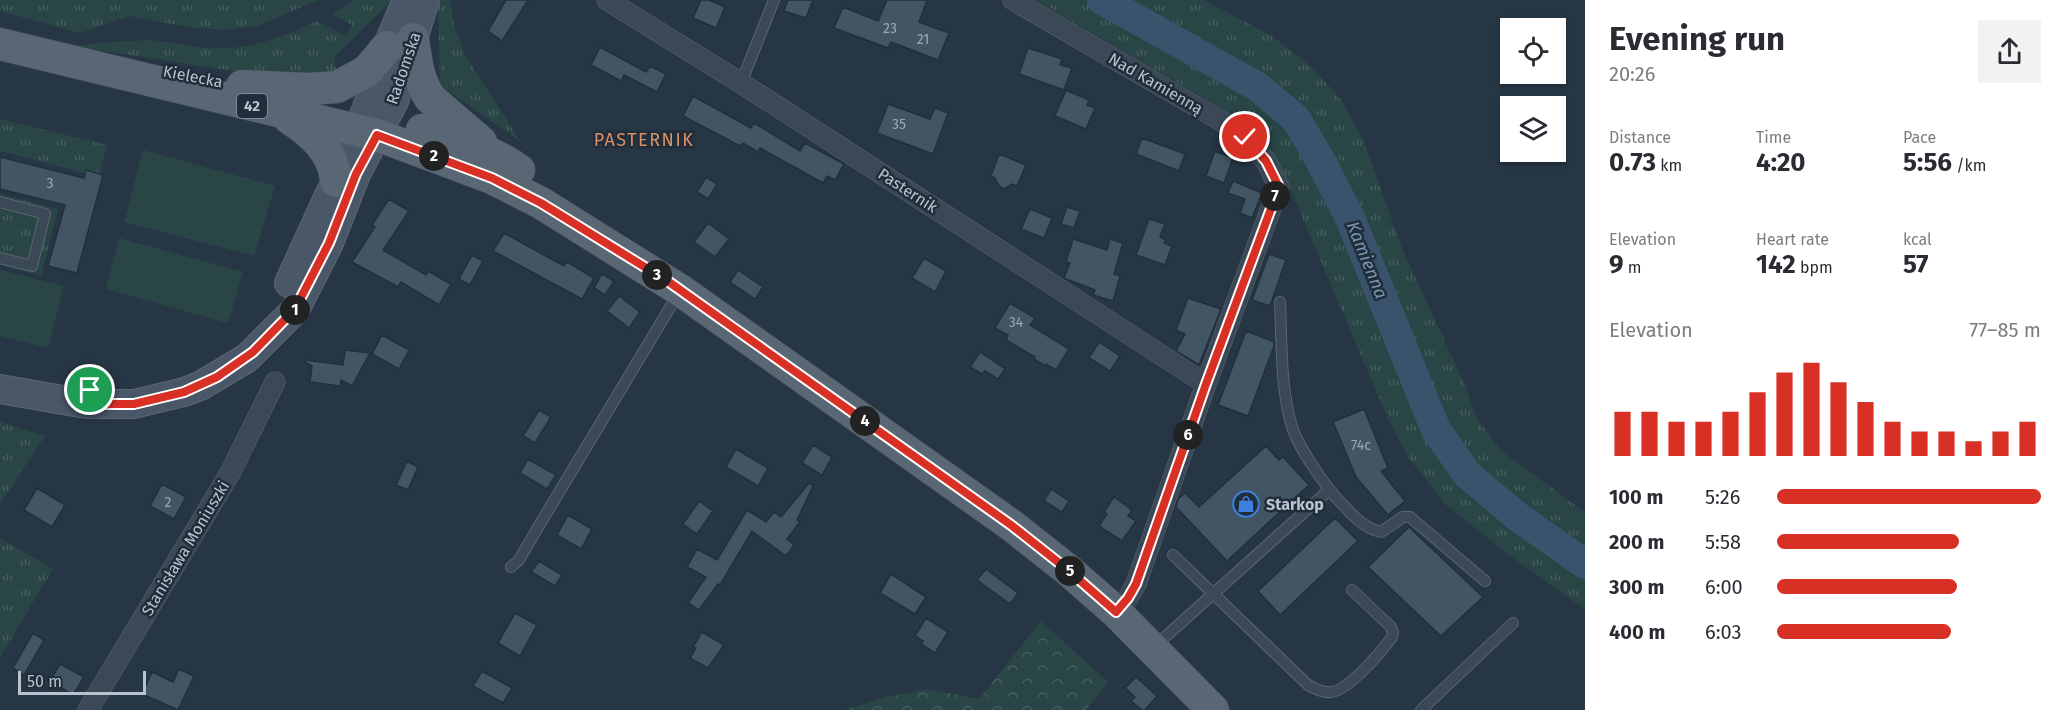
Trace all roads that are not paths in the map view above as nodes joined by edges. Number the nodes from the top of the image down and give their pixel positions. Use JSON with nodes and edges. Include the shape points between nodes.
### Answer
{"nodes":[{"id":1,"x":407,"y":0,"type":"edge"},
{"id":2,"x":425,"y":0,"type":"edge"},
{"id":3,"x":607,"y":0,"type":"edge"},
{"id":4,"x":774,"y":0,"type":"edge"},
{"id":5,"x":1013,"y":0,"type":"edge"},
{"id":6,"x":0,"y":39,"type":"edge"},
{"id":7,"x":400,"y":43,"type":"junction"},
{"id":8,"x":0,"y":44,"type":"edge"},
{"id":9,"x":741,"y":83,"type":"junction"},
{"id":10,"x":242,"y":86,"type":"junction"},
{"id":11,"x":280,"y":113,"type":"junction"},
{"id":12,"x":371,"y":124,"type":"junction"},
{"id":13,"x":503,"y":159,"type":"junction"},
{"id":14,"x":336,"y":181,"type":"junction"},
{"id":15,"x":0,"y":202,"type":"edge"},
{"id":16,"x":0,"y":258,"type":"edge"},
{"id":17,"x":674,"y":286,"type":"junction"},
{"id":18,"x":1280,"y":302,"type":"dead end"},
{"id":19,"x":270,"y":333,"type":"junction"},
{"id":20,"x":93,"y":372,"type":"dead end"},
{"id":21,"x":274,"y":382,"type":"dead end"},
{"id":22,"x":1206,"y":384,"type":"junction"},
{"id":23,"x":0,"y":389,"type":"edge"},
{"id":24,"x":86,"y":404,"type":"junction"},
{"id":25,"x":1329,"y":490,"type":"junction"},
{"id":26,"x":1173,"y":555,"type":"dead end"},
{"id":27,"x":511,"y":567,"type":"dead end"},
{"id":28,"x":1485,"y":581,"type":"dead end"},
{"id":29,"x":1352,"y":590,"type":"dead end"},
{"id":30,"x":1213,"y":594,"type":"junction"},
{"id":31,"x":1116,"y":612,"type":"junction"},
{"id":32,"x":1513,"y":622,"type":"dead end"},
{"id":33,"x":1152,"y":648,"type":"junction"},
{"id":34,"x":88,"y":710,"type":"edge"},
{"id":35,"x":1213,"y":710,"type":"edge"},
{"id":36,"x":1421,"y":710,"type":"edge"}],
"edges":[{"from":1,"to":7,"type":"street","name":"Radomska"},
{"from":2,"to":7,"type":"street","name":"Radomska"},
{"from":3,"to":9,"type":"street","name":"Pasternik"},
{"from":4,"to":9,"type":"lane"},
{"from":5,"to":22,"type":"street","name":"Nad Kamienną","via":[[1241,133],[1266,161],[1279,187]]},
{"from":6,"to":10,"type":"main road","name":"Kielecka","number":"42"},
{"from":7,"to":10,"type":"main road","via":[[367,71],[337,87]]},
{"from":7,"to":12,"type":"street","name":"Radomska","via":[[393,101]]},
{"from":7,"to":13,"type":"main road","via":[[430,98]]},
{"from":8,"to":11,"type":"main road","name":"Kielecka","number":"42"},
{"from":9,"to":22,"type":"street","name":"Pasternik"},
{"from":10,"to":12,"type":"main road","name":"Kielecka","number":"42"},
{"from":11,"to":12,"type":"main road","name":"Kielecka","number":"42"},
{"from":11,"to":14,"type":"main road","via":[[321,144],[333,163]]},
{"from":12,"to":13,"type":"main road","number":"42","via":[[466,143]]},
{"from":12,"to":14,"type":"street"},
{"from":12,"to":17,"type":"main road","number":"42","via":[[541,203]]},
{"from":12,"to":19,"type":"street","via":[[329,243],[295,309]]},
{"from":13,"to":17,"type":"main road","number":"42"},
{"from":14,"to":19,"type":"street"},
{"from":15,"to":16,"type":"lane","via":[[45,214],[32,266]]},
{"from":17,"to":27,"type":"lane","via":[[540,524]]},
{"from":17,"to":31,"type":"main road","number":"42","via":[[1011,525]]},
{"from":18,"to":25,"type":"lane","via":[[1284,373],[1293,430]]},
{"from":19,"to":24,"type":"street","via":[[247,358],[200,386],[134,404]]},
{"from":20,"to":24,"type":"lane"},
{"from":21,"to":34,"type":"street","name":"Stanisława Moniuszki","via":[[230,472]]},
{"from":22,"to":31,"type":"street","via":[[1136,584]]},
{"from":23,"to":24,"type":"street"},
{"from":25,"to":28,"type":"lane","via":[[1372,530],[1381,532],[1403,517],[1410,517]]},
{"from":25,"to":30,"type":"lane"},
{"from":26,"to":30,"type":"lane"},
{"from":29,"to":30,"type":"lane","via":[[1393,632],[1354,679],[1331,692],[1308,685]]},
{"from":30,"to":33,"type":"lane"},
{"from":31,"to":33,"type":"main road","number":"42"},
{"from":32,"to":36,"type":"lane"},
{"from":33,"to":35,"type":"main road","number":"42"}]}
